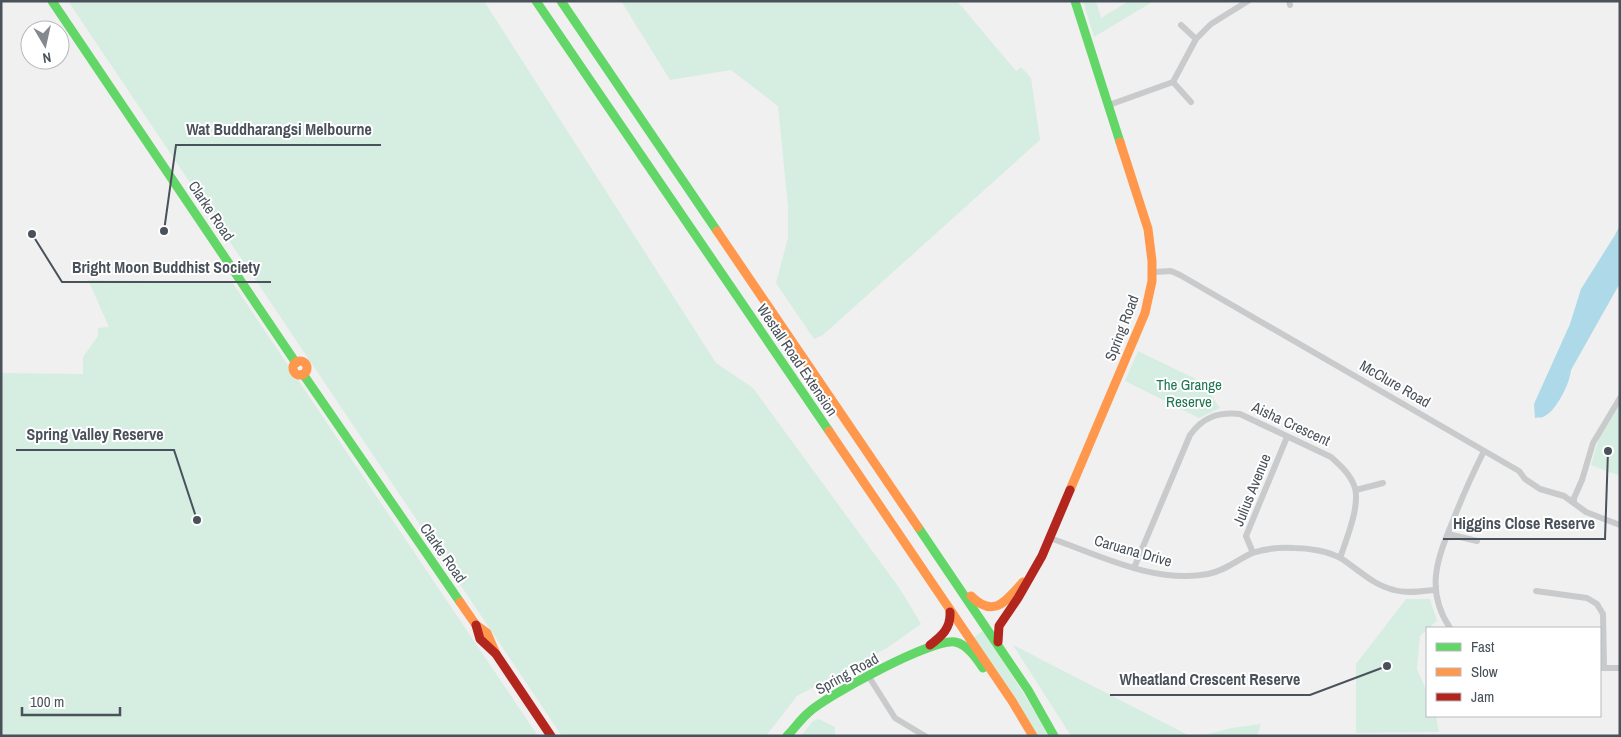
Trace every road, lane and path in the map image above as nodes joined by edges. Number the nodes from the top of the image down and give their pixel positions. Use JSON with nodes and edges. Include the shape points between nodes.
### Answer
{"nodes":[{"id":1,"x":52,"y":1,"type":"edge"},
{"id":2,"x":536,"y":1,"type":"edge"},
{"id":3,"x":561,"y":1,"type":"edge"},
{"id":4,"x":1075,"y":1,"type":"edge"},
{"id":5,"x":1248,"y":1,"type":"edge"},
{"id":6,"x":1181,"y":25,"type":"dead end"},
{"id":7,"x":1196,"y":39,"type":"junction"},
{"id":8,"x":1173,"y":82,"type":"junction"},
{"id":9,"x":1191,"y":102,"type":"dead end"},
{"id":10,"x":1109,"y":105,"type":"junction"},
{"id":11,"x":1154,"y":272,"type":"junction"},
{"id":12,"x":1620,"y":398,"type":"edge"},
{"id":13,"x":1287,"y":436,"type":"junction"},
{"id":14,"x":1484,"y":451,"type":"junction"},
{"id":15,"x":1383,"y":483,"type":"dead end"},
{"id":16,"x":1356,"y":490,"type":"junction"},
{"id":17,"x":1574,"y":503,"type":"junction"},
{"id":18,"x":1620,"y":525,"type":"edge"},
{"id":19,"x":1448,"y":534,"type":"junction"},
{"id":20,"x":1050,"y":538,"type":"junction"},
{"id":21,"x":1477,"y":541,"type":"dead end"},
{"id":22,"x":934,"y":550,"type":"junction"},
{"id":23,"x":1253,"y":553,"type":"junction"},
{"id":24,"x":1340,"y":558,"type":"junction"},
{"id":25,"x":1134,"y":568,"type":"junction"},
{"id":26,"x":1034,"y":569,"type":"junction"},
{"id":27,"x":1436,"y":590,"type":"junction"},
{"id":28,"x":1536,"y":591,"type":"dead end"},
{"id":29,"x":950,"y":610,"type":"junction"},
{"id":30,"x":1449,"y":627,"type":"edge"},
{"id":31,"x":998,"y":644,"type":"junction"},
{"id":32,"x":928,"y":647,"type":"junction"},
{"id":33,"x":1602,"y":668,"type":"edge"},
{"id":34,"x":1620,"y":668,"type":"edge"},
{"id":35,"x":869,"y":677,"type":"junction"},
{"id":36,"x":1032,"y":734,"type":"edge"},
{"id":37,"x":551,"y":736,"type":"edge"},
{"id":38,"x":787,"y":736,"type":"edge"},
{"id":39,"x":925,"y":736,"type":"edge"},
{"id":40,"x":1054,"y":736,"type":"edge"}],
"edges":[{"from":1,"to":37,"type":"main road","name":"Clarke Road","via":[[296,363],[295,372],[303,374],[476,625],[480,639],[496,654]]},
{"from":2,"to":29,"type":"main road","name":"Westall Road Extension"},
{"from":3,"to":22,"type":"main road","name":"Westall Road Extension"},
{"from":4,"to":10,"type":"main road","name":"Spring Road"},
{"from":5,"to":7,"type":"street","via":[[1211,24]]},
{"from":6,"to":7,"type":"street"},
{"from":7,"to":8,"type":"street"},
{"from":8,"to":9,"type":"street"},
{"from":8,"to":10,"type":"street"},
{"from":10,"to":11,"type":"main road","name":"Spring Road","via":[[1148,229]]},
{"from":11,"to":14,"type":"street","name":"McClure Road","via":[[1180,274]]},
{"from":11,"to":20,"type":"main road","name":"Spring Road","via":[[1145,313]]},
{"from":12,"to":17,"type":"street","via":[[1593,443]]},
{"from":13,"to":16,"type":"street","name":"Aisha Crescent","via":[[1331,457],[1343,468]]},
{"from":13,"to":23,"type":"street","name":"Julius Avenue","via":[[1246,536]]},
{"from":13,"to":25,"type":"street","name":"Aisha Crescent","via":[[1240,414],[1228,413],[1198,424],[1190,435]]},
{"from":14,"to":17,"type":"street","name":"McClure Road","via":[[1518,471],[1535,486]]},
{"from":14,"to":19,"type":"street"},
{"from":15,"to":16,"type":"street"},
{"from":16,"to":24,"type":"street","via":[[1351,529]]},
{"from":17,"to":18,"type":"street","name":"McClure Road","via":[[1594,517]]},
{"from":19,"to":21,"type":"street"},
{"from":19,"to":27,"type":"street","via":[[1440,552]]},
{"from":20,"to":25,"type":"street","name":"Caruana Drive"},
{"from":20,"to":26,"type":"main road","name":"Spring Road"},
{"from":22,"to":26,"type":"main road","name":"Spring Road","via":[[974,599],[989,608],[1003,603]]},
{"from":22,"to":31,"type":"main road","name":"Westall Road Extension"},
{"from":23,"to":24,"type":"street","name":"Caruana Drive","via":[[1293,548]]},
{"from":23,"to":25,"type":"street","name":"Caruana Drive","via":[[1209,574],[1172,575]]},
{"from":24,"to":27,"type":"street","name":"Caruana Drive","via":[[1378,584],[1396,591]]},
{"from":26,"to":31,"type":"main road","name":"Spring Road","via":[[999,626]]},
{"from":27,"to":30,"type":"street"},
{"from":28,"to":33,"type":"street","via":[[1587,598],[1597,604],[1603,614]]},
{"from":29,"to":32,"type":"main road","name":"Spring Road","via":[[951,622],[947,630]]},
{"from":29,"to":36,"type":"main road","name":"Westall Road Extension"},
{"from":31,"to":40,"type":"main road","name":"Westall Road Extension"},
{"from":32,"to":35,"type":"main road","name":"Spring Road"},
{"from":32,"to":36,"type":"main road","name":"Spring Road","via":[[957,642],[980,664]]},
{"from":33,"to":34,"type":"street"},
{"from":35,"to":38,"type":"main road","name":"Spring Road","via":[[819,705]]},
{"from":35,"to":39,"type":"street","via":[[895,718]]}]}
